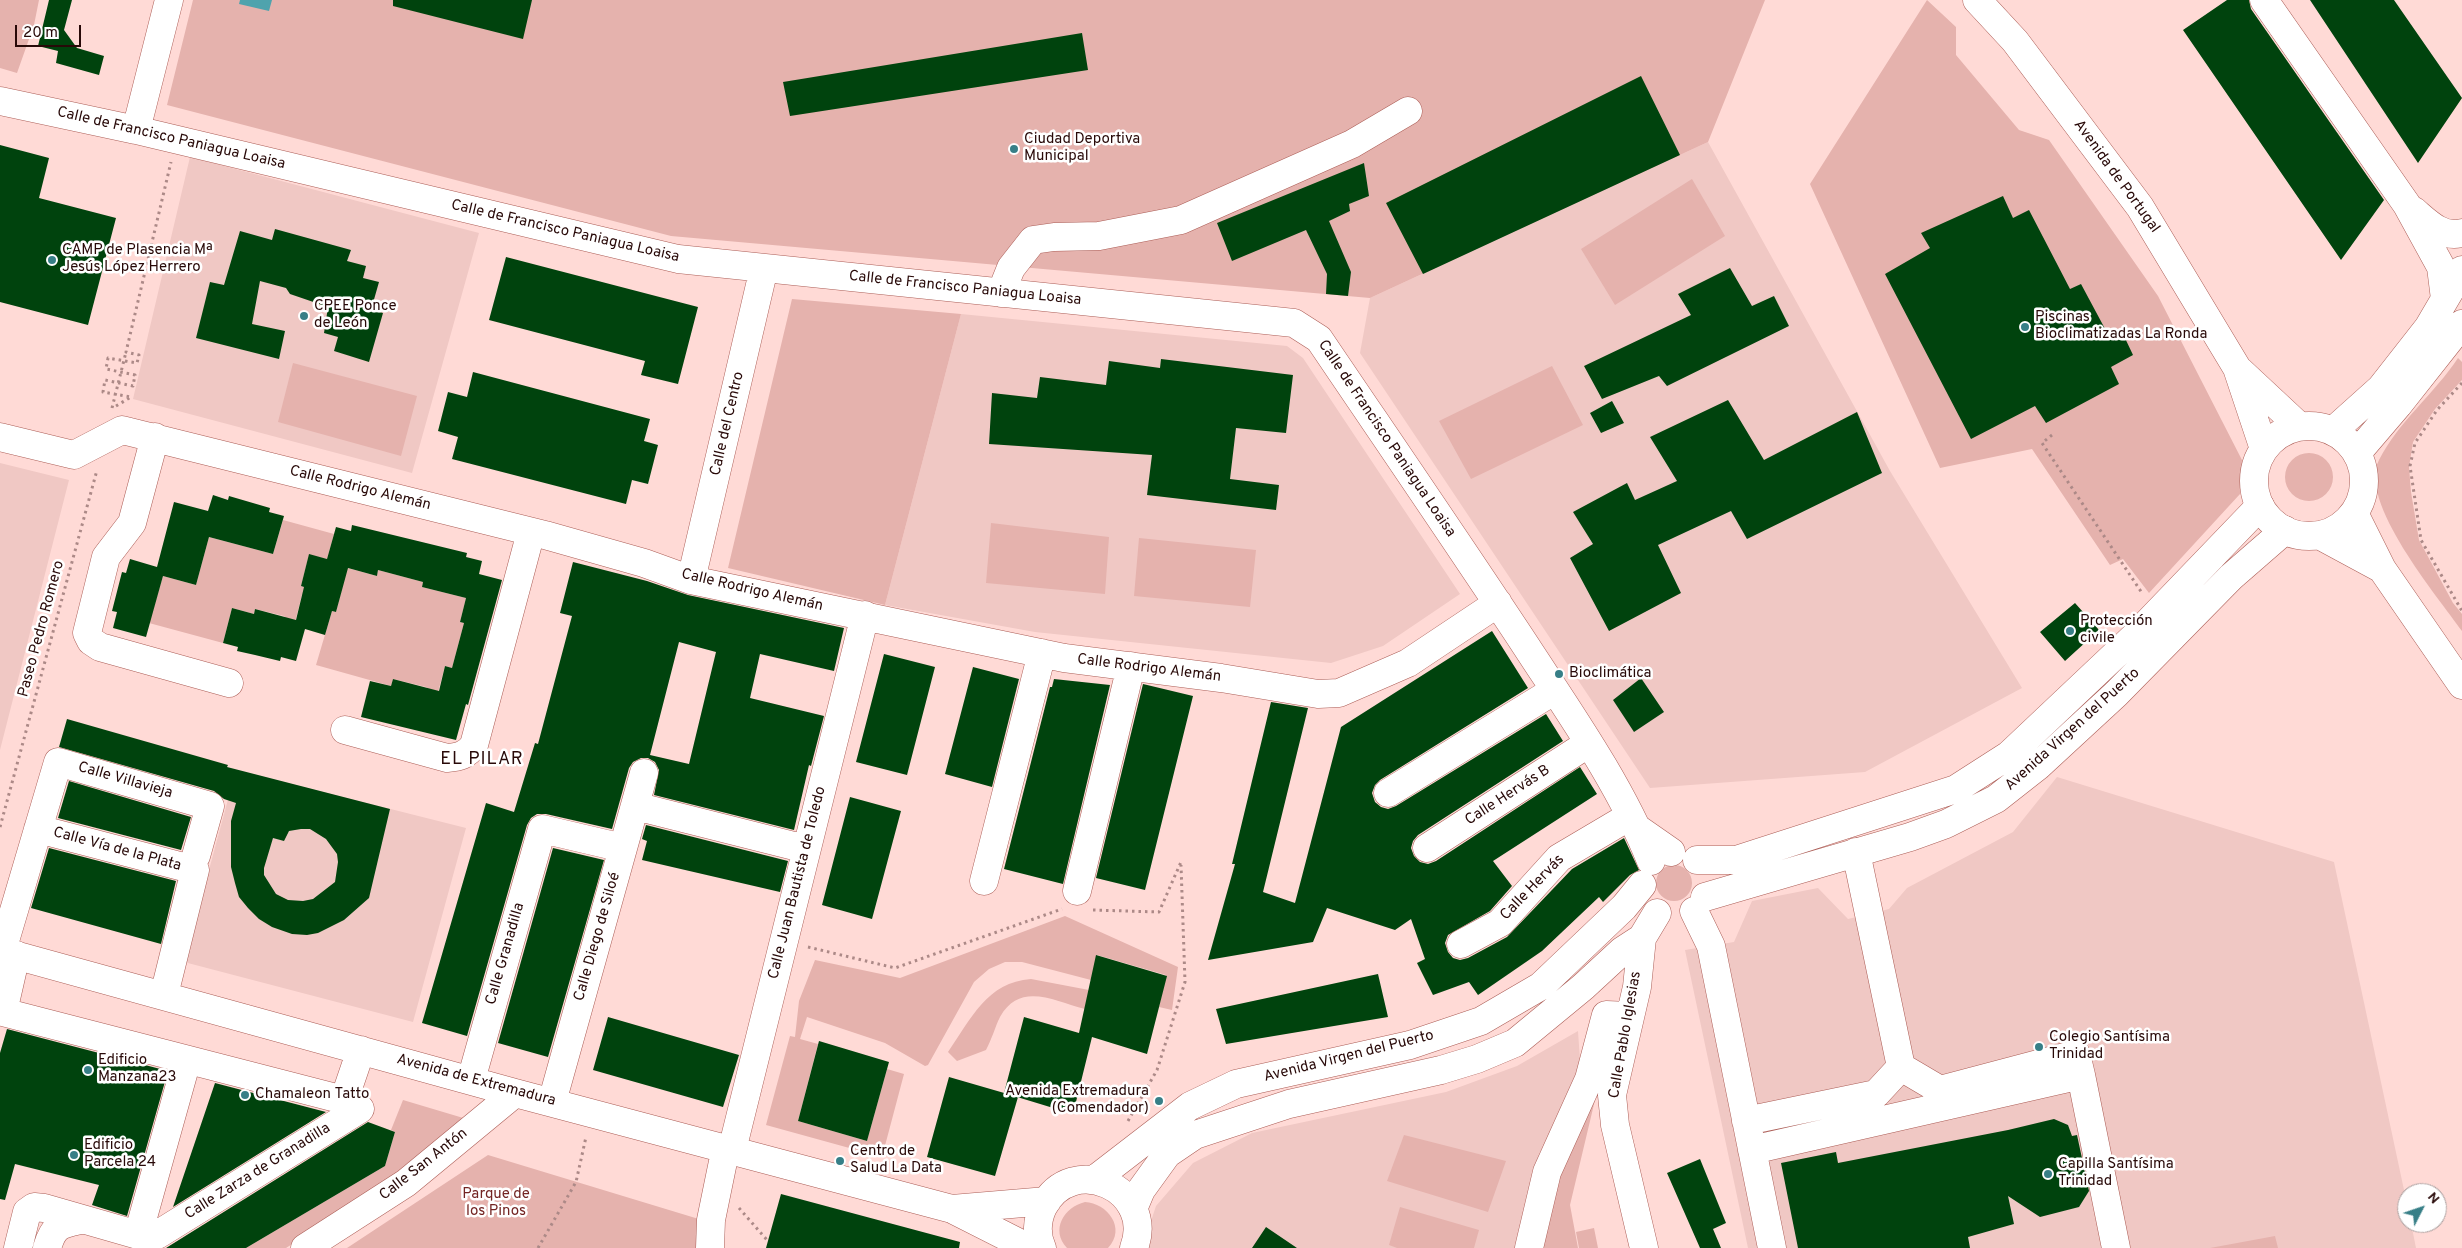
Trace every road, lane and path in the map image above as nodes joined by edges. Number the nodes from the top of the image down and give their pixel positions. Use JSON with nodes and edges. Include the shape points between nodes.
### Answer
{"nodes":[{"id":1,"x":169,"y":0,"type":"edge"},
{"id":2,"x":1977,"y":0,"type":"edge"},
{"id":3,"x":2264,"y":0,"type":"edge"},
{"id":4,"x":0,"y":93,"type":"edge"},
{"id":5,"x":0,"y":101,"type":"edge"},
{"id":6,"x":39,"y":108,"type":"junction"},
{"id":7,"x":1408,"y":111,"type":"dead end"},
{"id":8,"x":136,"y":130,"type":"junction"},
{"id":9,"x":176,"y":140,"type":"junction"},
{"id":10,"x":2407,"y":205,"type":"junction"},
{"id":11,"x":2462,"y":233,"type":"edge"},
{"id":12,"x":764,"y":268,"type":"junction"},
{"id":13,"x":2462,"y":270,"type":"edge"},
{"id":14,"x":1001,"y":293,"type":"junction"},
{"id":15,"x":2445,"y":299,"type":"junction"},
{"id":16,"x":2462,"y":324,"type":"edge"},
{"id":17,"x":126,"y":352,"type":"junction"},
{"id":18,"x":124,"y":360,"type":"junction"},
{"id":19,"x":2237,"y":368,"type":"junction"},
{"id":20,"x":121,"y":372,"type":"junction"},
{"id":21,"x":119,"y":383,"type":"junction"},
{"id":22,"x":2462,"y":383,"type":"edge"},
{"id":23,"x":116,"y":394,"type":"junction"},
{"id":24,"x":112,"y":408,"type":"junction"},
{"id":25,"x":2299,"y":426,"type":"junction"},
{"id":26,"x":2333,"y":431,"type":"junction"},
{"id":27,"x":2052,"y":435,"type":"dead end"},
{"id":28,"x":0,"y":437,"type":"edge"},
{"id":29,"x":154,"y":437,"type":"junction"},
{"id":30,"x":100,"y":441,"type":"junction"},
{"id":31,"x":2264,"y":448,"type":"junction"},
{"id":32,"x":2357,"y":453,"type":"junction"},
{"id":33,"x":2260,"y":506,"type":"junction"},
{"id":34,"x":2354,"y":514,"type":"junction"},
{"id":35,"x":2285,"y":530,"type":"junction"},
{"id":36,"x":531,"y":532,"type":"junction"},
{"id":37,"x":2319,"y":535,"type":"junction"},
{"id":38,"x":2382,"y":570,"type":"junction"},
{"id":39,"x":691,"y":580,"type":"junction"},
{"id":40,"x":1498,"y":603,"type":"junction"},
{"id":41,"x":2462,"y":612,"type":"edge"},
{"id":42,"x":2156,"y":614,"type":"junction"},
{"id":43,"x":865,"y":615,"type":"junction"},
{"id":44,"x":1042,"y":653,"type":"junction"},
{"id":45,"x":1130,"y":666,"type":"junction"},
{"id":46,"x":229,"y":683,"type":"dead end"},
{"id":47,"x":2462,"y":685,"type":"edge"},
{"id":48,"x":1555,"y":690,"type":"junction"},
{"id":49,"x":345,"y":730,"type":"dead end"},
{"id":50,"x":1589,"y":743,"type":"junction"},
{"id":51,"x":644,"y":773,"type":"dead end"},
{"id":52,"x":1388,"y":793,"type":"dead end"},
{"id":53,"x":635,"y":806,"type":"junction"},
{"id":54,"x":1634,"y":823,"type":"junction"},
{"id":55,"x":0,"y":827,"type":"edge"},
{"id":56,"x":38,"y":829,"type":"junction"},
{"id":57,"x":623,"y":848,"type":"junction"},
{"id":58,"x":1427,"y":848,"type":"dead end"},
{"id":59,"x":806,"y":849,"type":"junction"},
{"id":60,"x":1856,"y":852,"type":"junction"},
{"id":61,"x":196,"y":856,"type":"dead end"},
{"id":62,"x":1696,"y":860,"type":"junction"},
{"id":63,"x":1655,"y":866,"type":"junction"},
{"id":64,"x":984,"y":881,"type":"dead end"},
{"id":65,"x":1080,"y":903,"type":"junction"},
{"id":66,"x":1699,"y":904,"type":"junction"},
{"id":67,"x":1657,"y":913,"type":"junction"},
{"id":68,"x":1642,"y":938,"type":"junction"},
{"id":69,"x":784,"y":942,"type":"junction"},
{"id":70,"x":1461,"y":944,"type":"dead end"},
{"id":71,"x":6,"y":952,"type":"edge"},
{"id":72,"x":4,"y":986,"type":"edge"},
{"id":73,"x":164,"y":996,"type":"junction"},
{"id":74,"x":1629,"y":1016,"type":"junction"},
{"id":75,"x":360,"y":1050,"type":"junction"},
{"id":76,"x":187,"y":1060,"type":"junction"},
{"id":77,"x":1901,"y":1067,"type":"junction"},
{"id":78,"x":2081,"y":1075,"type":"junction"},
{"id":79,"x":471,"y":1080,"type":"junction"},
{"id":80,"x":515,"y":1092,"type":"junction"},
{"id":81,"x":344,"y":1100,"type":"junction"},
{"id":82,"x":552,"y":1102,"type":"junction"},
{"id":83,"x":591,"y":1112,"type":"junction"},
{"id":84,"x":1746,"y":1121,"type":"junction"},
{"id":85,"x":1124,"y":1128,"type":"dead end"},
{"id":86,"x":729,"y":1149,"type":"junction"},
{"id":87,"x":1752,"y":1150,"type":"junction"},
{"id":88,"x":1094,"y":1180,"type":"junction"},
{"id":89,"x":718,"y":1184,"type":"junction"},
{"id":90,"x":1047,"y":1200,"type":"junction"},
{"id":91,"x":1012,"y":1204,"type":"junction"},
{"id":92,"x":952,"y":1209,"type":"junction"},
{"id":93,"x":1133,"y":1209,"type":"junction"},
{"id":94,"x":81,"y":1220,"type":"junction"},
{"id":95,"x":138,"y":1235,"type":"junction"},
{"id":96,"x":767,"y":1240,"type":"dead end"},
{"id":97,"x":1013,"y":1244,"type":"edge"},
{"id":98,"x":18,"y":1248,"type":"edge"},
{"id":99,"x":47,"y":1248,"type":"edge"},
{"id":100,"x":304,"y":1248,"type":"edge"},
{"id":101,"x":538,"y":1248,"type":"edge"},
{"id":102,"x":710,"y":1248,"type":"edge"},
{"id":103,"x":1042,"y":1248,"type":"edge"},
{"id":104,"x":1134,"y":1248,"type":"edge"},
{"id":105,"x":1530,"y":1248,"type":"edge"},
{"id":106,"x":1644,"y":1248,"type":"edge"},
{"id":107,"x":1772,"y":1248,"type":"edge"},
{"id":108,"x":2116,"y":1248,"type":"edge"}],
"edges":[{"from":1,"to":8,"type":"street"},
{"from":2,"to":19,"type":"street","name":"Avenida de Portugal","via":[[2015,41],[2140,206]]},
{"from":3,"to":10,"type":"street"},
{"from":4,"to":6,"type":"street"},
{"from":5,"to":6,"type":"street"},
{"from":6,"to":8,"type":"street","name":"Calle de Francisco Paniagua Loaisa"},
{"from":7,"to":14,"type":"street","via":[[1352,144],[1181,220],[1099,236],[1033,240],[1011,268]]},
{"from":8,"to":9,"type":"street","name":"Calle de Francisco Paniagua Loaisa"},
{"from":9,"to":12,"type":"street","name":"Calle de Francisco Paniagua Loaisa","via":[[678,259]]},
{"from":9,"to":17,"type":"path"},
{"from":10,"to":11,"type":"street","via":[[2435,230],[2455,235]]},
{"from":10,"to":15,"type":"street","via":[[2441,267]]},
{"from":12,"to":14,"type":"street","name":"Calle de Francisco Paniagua Loaisa"},
{"from":12,"to":39,"type":"street","name":"Calle del Centro"},
{"from":13,"to":15,"type":"street"},
{"from":14,"to":40,"type":"street","name":"Calle de Francisco Paniagua Loaisa","via":[[1294,323],[1319,338]]},
{"from":15,"to":26,"type":"street","via":[[2428,328],[2381,388]]},
{"from":16,"to":32,"type":"street"},
{"from":17,"to":18,"type":"path"},
{"from":17,"to":18,"type":"path","via":[[139,354],[137,363]]},
{"from":18,"to":20,"type":"path"},
{"from":18,"to":20,"type":"path","via":[[108,358],[106,369]]},
{"from":19,"to":25,"type":"street","name":"Avenida de Portugal"},
{"from":19,"to":31,"type":"street","name":"Avenida de Portugal"},
{"from":20,"to":21,"type":"path"},
{"from":20,"to":21,"type":"path","via":[[135,375],[133,386]]},
{"from":21,"to":23,"type":"path"},
{"from":21,"to":23,"type":"path","via":[[106,380],[103,392]]},
{"from":22,"to":41,"type":"path","via":[[2437,410],[2414,443],[2410,466],[2421,540]]},
{"from":23,"to":24,"type":"path"},
{"from":23,"to":24,"type":"path","via":[[131,397]]},
{"from":24,"to":30,"type":"path"},
{"from":24,"to":30,"type":"path","via":[[97,418]]},
{"from":25,"to":26,"type":"street"},
{"from":25,"to":31,"type":"street","via":[[2285,430]]},
{"from":26,"to":32,"type":"street"},
{"from":27,"to":42,"type":"path","via":[[2042,443]]},
{"from":28,"to":30,"type":"street","name":"Calle Rodrigo Alemán","via":[[74,455]]},
{"from":29,"to":30,"type":"street","name":"Calle Rodrigo Alemán","via":[[122,430]]},
{"from":29,"to":36,"type":"street","name":"Calle Rodrigo Alemán"},
{"from":29,"to":46,"type":"street","via":[[132,523],[106,556],[87,633],[100,648]]},
{"from":30,"to":55,"type":"path","name":"Paseo Pedro Romero"},
{"from":31,"to":33,"type":"street","via":[[2256,462],[2254,477],[2254,492]]},
{"from":32,"to":34,"type":"street","via":[[2363,468],[2364,484]]},
{"from":33,"to":35,"type":"street","via":[[2270,520]]},
{"from":33,"to":42,"type":"street","name":"Avenida Virgen del Puerto"},
{"from":34,"to":37,"type":"street","via":[[2344,524]]},
{"from":34,"to":38,"type":"street"},
{"from":35,"to":37,"type":"street","via":[[2302,536]]},
{"from":35,"to":60,"type":"street","name":"Avenida Virgen del Puerto","via":[[2231,577],[2116,694],[2038,766],[1996,799],[1946,824]]},
{"from":36,"to":39,"type":"street","name":"Calle Rodrigo Alemán","via":[[644,563]]},
{"from":36,"to":49,"type":"street","via":[[474,745],[469,751],[448,758]]},
{"from":37,"to":38,"type":"street"},
{"from":38,"to":47,"type":"street"},
{"from":39,"to":43,"type":"street","name":"Calle Rodrigo Alemán"},
{"from":40,"to":45,"type":"street","name":"Calle Rodrigo Alemán","via":[[1408,663],[1339,693],[1318,694]]},
{"from":40,"to":48,"type":"street","name":"Calle de Francisco Paniagua Loaisa"},
{"from":42,"to":62,"type":"street","name":"Avenida Virgen del Puerto","via":[[2009,755],[1956,789],[1736,860]]},
{"from":43,"to":44,"type":"street","name":"Calle Rodrigo Alemán"},
{"from":43,"to":59,"type":"street","name":"Calle Juan Bautista de Toledo"},
{"from":44,"to":45,"type":"street","name":"Calle Rodrigo Alemán"},
{"from":44,"to":64,"type":"street"},
{"from":45,"to":65,"type":"street"},
{"from":48,"to":50,"type":"street","name":"Calle de Francisco Paniagua Loaisa"},
{"from":48,"to":52,"type":"street"},
{"from":50,"to":54,"type":"street","name":"Calle de Francisco Paniagua Loaisa"},
{"from":50,"to":58,"type":"street","name":"Calle Hervás B"},
{"from":51,"to":53,"type":"street","name":"Calle Diego de Siloé"},
{"from":53,"to":57,"type":"street","name":"Calle Diego de Siloé"},
{"from":53,"to":59,"type":"street"},
{"from":54,"to":63,"type":"street","name":"Calle de Francisco Paniagua Loaisa"},
{"from":54,"to":70,"type":"street","name":"Calle Hervás","via":[[1559,858],[1500,923]]},
{"from":56,"to":61,"type":"street","name":"Calle Villavieja","via":[[58,762],[210,806]]},
{"from":56,"to":71,"type":"street","name":"Calle Vía de la Plata"},
{"from":56,"to":73,"type":"street","name":"Calle Vía de la Plata","via":[[195,870]]},
{"from":57,"to":79,"type":"street","name":"Calle Granadilla","via":[[542,829]]},
{"from":57,"to":82,"type":"street","name":"Calle Diego de Siloé"},
{"from":59,"to":69,"type":"street","name":"Calle Juan Bautista de Toledo"},
{"from":60,"to":66,"type":"street","name":"Avenida Virgen del Puerto"},
{"from":60,"to":77,"type":"street"},
{"from":62,"to":63,"type":"street","via":[[1681,852]]},
{"from":62,"to":66,"type":"street","via":[[1706,874],[1707,882]]},
{"from":63,"to":67,"type":"street","via":[[1648,904]]},
{"from":63,"to":88,"type":"street","name":"Avenida Virgen del Puerto","via":[[1624,907],[1541,986],[1481,1021],[1410,1045],[1236,1084],[1190,1106]]},
{"from":65,"to":69,"type":"path","via":[[895,968]]},
{"from":65,"to":85,"type":"path","via":[[1159,912],[1181,862],[1184,982],[1157,1070]]},
{"from":66,"to":67,"type":"street","via":[[1673,918]]},
{"from":66,"to":84,"type":"street","via":[[1711,946]]},
{"from":67,"to":68,"type":"street","name":"Calle Pablo Iglesias"},
{"from":68,"to":74,"type":"street","name":"Calle Pablo Iglesias","via":[[1637,987]]},
{"from":68,"to":93,"type":"street","name":"Avenida Virgen del Puerto","via":[[1622,951],[1515,1043],[1441,1070],[1289,1104],[1194,1135],[1167,1154],[1141,1190]]},
{"from":69,"to":86,"type":"street","name":"Calle Juan Bautista de Toledo"},
{"from":71,"to":72,"type":"street","name":"Calle Vía de la Plata"},
{"from":71,"to":73,"type":"street","name":"Avenida de Extremadura"},
{"from":72,"to":76,"type":"street","name":"Calle Vía de la Plata","via":[[3,1012]]},
{"from":73,"to":75,"type":"street","name":"Avenida de Extremadura"},
{"from":74,"to":105,"type":"street","via":[[1606,1015],[1589,1079],[1547,1172]]},
{"from":74,"to":106,"type":"street","name":"Calle Pablo Iglesias","via":[[1612,1095],[1615,1125]]},
{"from":75,"to":79,"type":"street","name":"Avenida de Extremadura"},
{"from":75,"to":81,"type":"street"},
{"from":76,"to":81,"type":"street"},
{"from":76,"to":95,"type":"street"},
{"from":77,"to":78,"type":"street","via":[[1940,1090],[2076,1054]]},
{"from":77,"to":84,"type":"street","via":[[1876,1094]]},
{"from":78,"to":87,"type":"street"},
{"from":78,"to":108,"type":"street"},
{"from":79,"to":80,"type":"street","name":"Avenida de Extremadura"},
{"from":80,"to":82,"type":"street","name":"Avenida de Extremadura"},
{"from":80,"to":100,"type":"street","name":"Calle San Antón","via":[[406,1183]]},
{"from":81,"to":95,"type":"street","name":"Calle Zarza de Granadilla","via":[[360,1109],[157,1235]]},
{"from":82,"to":83,"type":"street","name":"Avenida de Extremadura"},
{"from":83,"to":86,"type":"street","name":"Avenida de Extremadura"},
{"from":83,"to":101,"type":"path","via":[[576,1182]]},
{"from":84,"to":87,"type":"street"},
{"from":86,"to":89,"type":"street","name":"Calle Juan Bautista de Toledo"},
{"from":86,"to":92,"type":"street","name":"Avenida de Extremadura"},
{"from":87,"to":107,"type":"street"},
{"from":88,"to":90,"type":"street","via":[[1068,1184]]},
{"from":88,"to":93,"type":"street","via":[[1110,1184],[1124,1194]]},
{"from":89,"to":96,"type":"path"},
{"from":89,"to":102,"type":"street","name":"Calle Juan Bautista de Toledo"},
{"from":90,"to":91,"type":"street"},
{"from":90,"to":103,"type":"street","via":[[1038,1228]]},
{"from":91,"to":92,"type":"street"},
{"from":91,"to":97,"type":"street","via":[[1000,1218],[999,1228]]},
{"from":92,"to":97,"type":"street"},
{"from":93,"to":104,"type":"street","via":[[1138,1224]]},
{"from":94,"to":95,"type":"street","name":"Calle Zarza de Granadilla"},
{"from":94,"to":98,"type":"street","name":"Calle Zarza de Granadilla","via":[[34,1207],[27,1212]]},
{"from":94,"to":99,"type":"street","via":[[60,1225],[52,1232]]}]}
